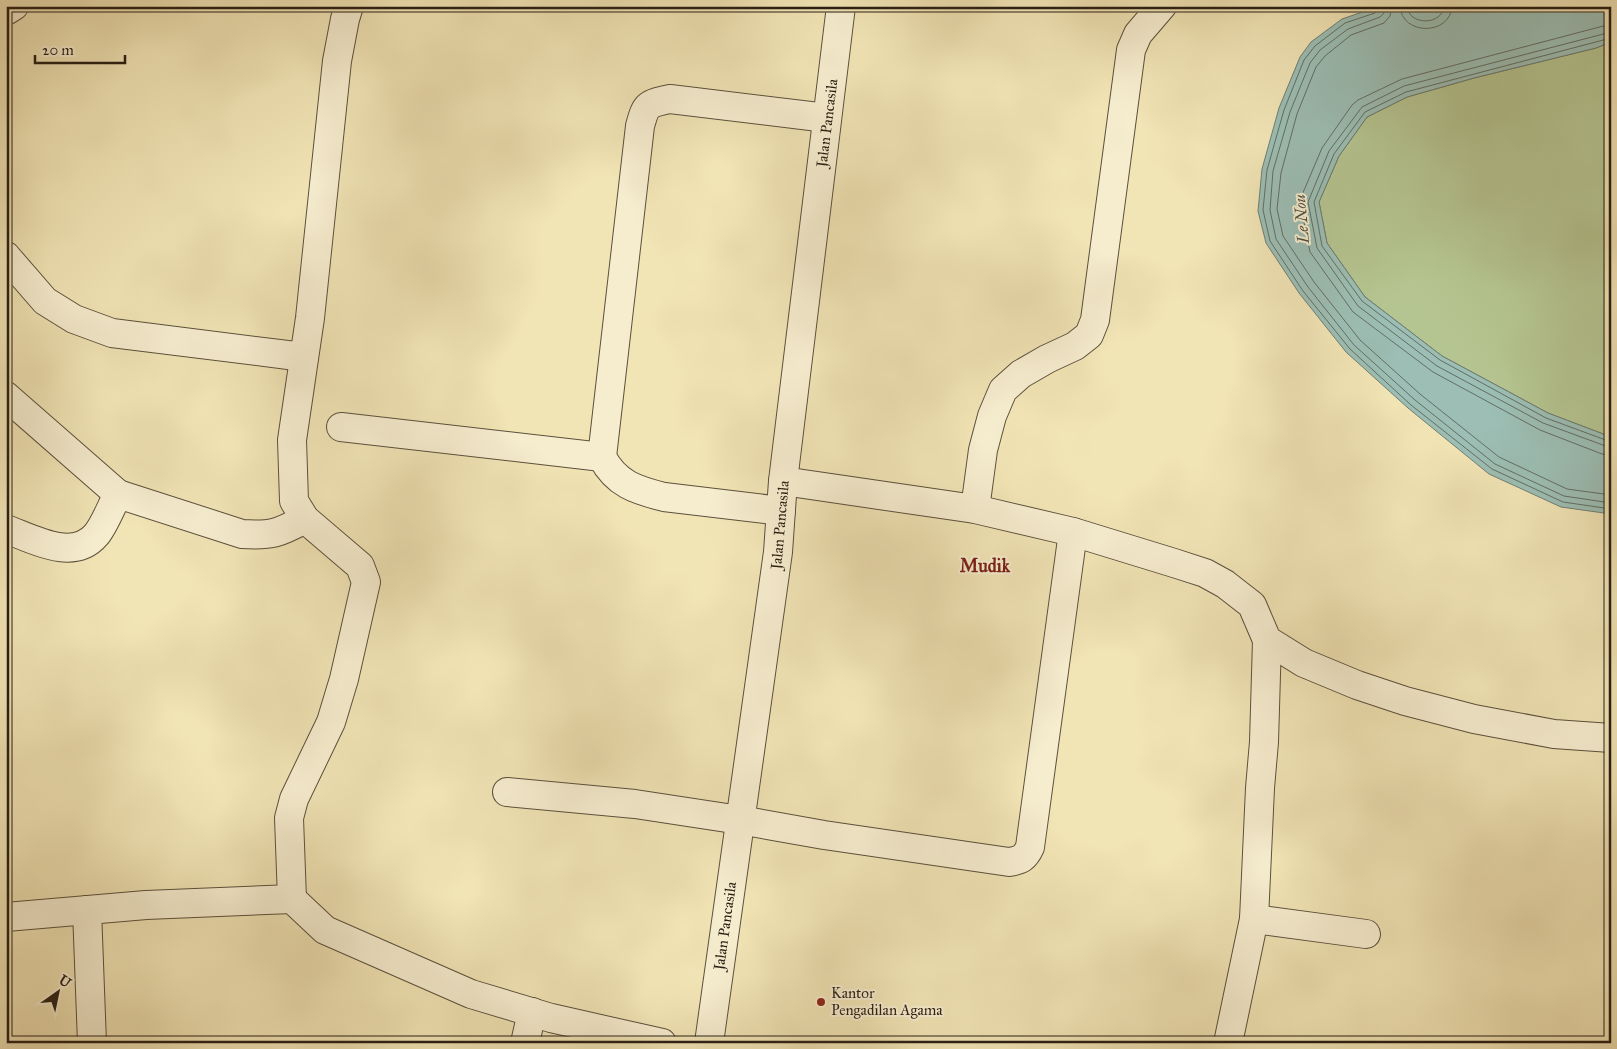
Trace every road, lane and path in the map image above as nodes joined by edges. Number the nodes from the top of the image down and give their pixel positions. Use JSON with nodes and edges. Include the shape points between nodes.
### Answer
{"nodes":[{"id":1,"x":14,"y":6,"type":"edge"},
{"id":2,"x":349,"y":6,"type":"edge"},
{"id":3,"x":841,"y":6,"type":"edge"},
{"id":4,"x":1162,"y":6,"type":"edge"},
{"id":5,"x":6,"y":11,"type":"edge"},
{"id":6,"x":827,"y":118,"type":"junction"},
{"id":7,"x":6,"y":256,"type":"edge"},
{"id":8,"x":304,"y":357,"type":"junction"},
{"id":9,"x":6,"y":396,"type":"edge"},
{"id":10,"x":341,"y":427,"type":"dead end"},
{"id":11,"x":602,"y":458,"type":"junction"},
{"id":12,"x":783,"y":481,"type":"junction"},
{"id":13,"x":118,"y":494,"type":"junction"},
{"id":14,"x":974,"y":509,"type":"junction"},
{"id":15,"x":782,"y":511,"type":"junction"},
{"id":16,"x":305,"y":519,"type":"junction"},
{"id":17,"x":6,"y":529,"type":"edge"},
{"id":18,"x":1073,"y":532,"type":"junction"},
{"id":19,"x":1268,"y":640,"type":"junction"},
{"id":20,"x":1611,"y":738,"type":"edge"},
{"id":21,"x":508,"y":792,"type":"dead end"},
{"id":22,"x":740,"y":820,"type":"junction"},
{"id":23,"x":292,"y":899,"type":"junction"},
{"id":24,"x":88,"y":910,"type":"junction"},
{"id":25,"x":6,"y":917,"type":"edge"},
{"id":26,"x":1254,"y":919,"type":"junction"},
{"id":27,"x":1366,"y":934,"type":"dead end"},
{"id":28,"x":532,"y":1012,"type":"junction"},
{"id":29,"x":92,"y":1043,"type":"edge"},
{"id":30,"x":525,"y":1043,"type":"edge"},
{"id":31,"x":662,"y":1043,"type":"edge"},
{"id":32,"x":709,"y":1043,"type":"edge"},
{"id":33,"x":1228,"y":1043,"type":"edge"}],
"edges":[{"from":1,"to":5,"type":"street"},
{"from":2,"to":8,"type":"street","via":[[337,61]]},
{"from":3,"to":6,"type":"street","name":"Jalan Pancasila"},
{"from":4,"to":14,"type":"street","via":[[1138,34],[1131,50],[1095,320],[1089,335],[1076,346],[1021,374],[1003,390],[983,450]]},
{"from":6,"to":11,"type":"street","via":[[670,100],[653,102],[645,109],[640,126]]},
{"from":6,"to":12,"type":"street","name":"Jalan Pancasila"},
{"from":7,"to":8,"type":"street","via":[[45,301],[74,319],[112,333]]},
{"from":8,"to":16,"type":"street","via":[[292,440],[294,502]]},
{"from":9,"to":13,"type":"street"},
{"from":10,"to":11,"type":"street"},
{"from":11,"to":15,"type":"street","via":[[608,469],[623,482],[647,493]]},
{"from":12,"to":14,"type":"street"},
{"from":12,"to":15,"type":"street","name":"Jalan Pancasila"},
{"from":13,"to":16,"type":"street","via":[[242,534],[262,536],[280,532]]},
{"from":13,"to":17,"type":"street","via":[[96,535],[81,546],[59,548]]},
{"from":14,"to":18,"type":"street"},
{"from":15,"to":22,"type":"street","name":"Jalan Pancasila"},
{"from":16,"to":23,"type":"street","via":[[360,566],[366,582],[344,679],[330,722],[294,799],[289,818]]},
{"from":18,"to":19,"type":"street","via":[[1205,573],[1225,584],[1252,605]]},
{"from":18,"to":22,"type":"street","via":[[1030,847],[1025,856],[1009,862]]},
{"from":19,"to":20,"type":"street","via":[[1304,663],[1405,701],[1474,719],[1554,734]]},
{"from":19,"to":26,"type":"street"},
{"from":21,"to":22,"type":"street","via":[[635,804]]},
{"from":22,"to":32,"type":"street","name":"Jalan Pancasila"},
{"from":23,"to":24,"type":"street"},
{"from":23,"to":28,"type":"street","via":[[325,930],[471,994]]},
{"from":24,"to":25,"type":"street"},
{"from":24,"to":29,"type":"street"},
{"from":26,"to":27,"type":"street"},
{"from":26,"to":33,"type":"street"},
{"from":28,"to":30,"type":"street"},
{"from":28,"to":31,"type":"street"}]}
